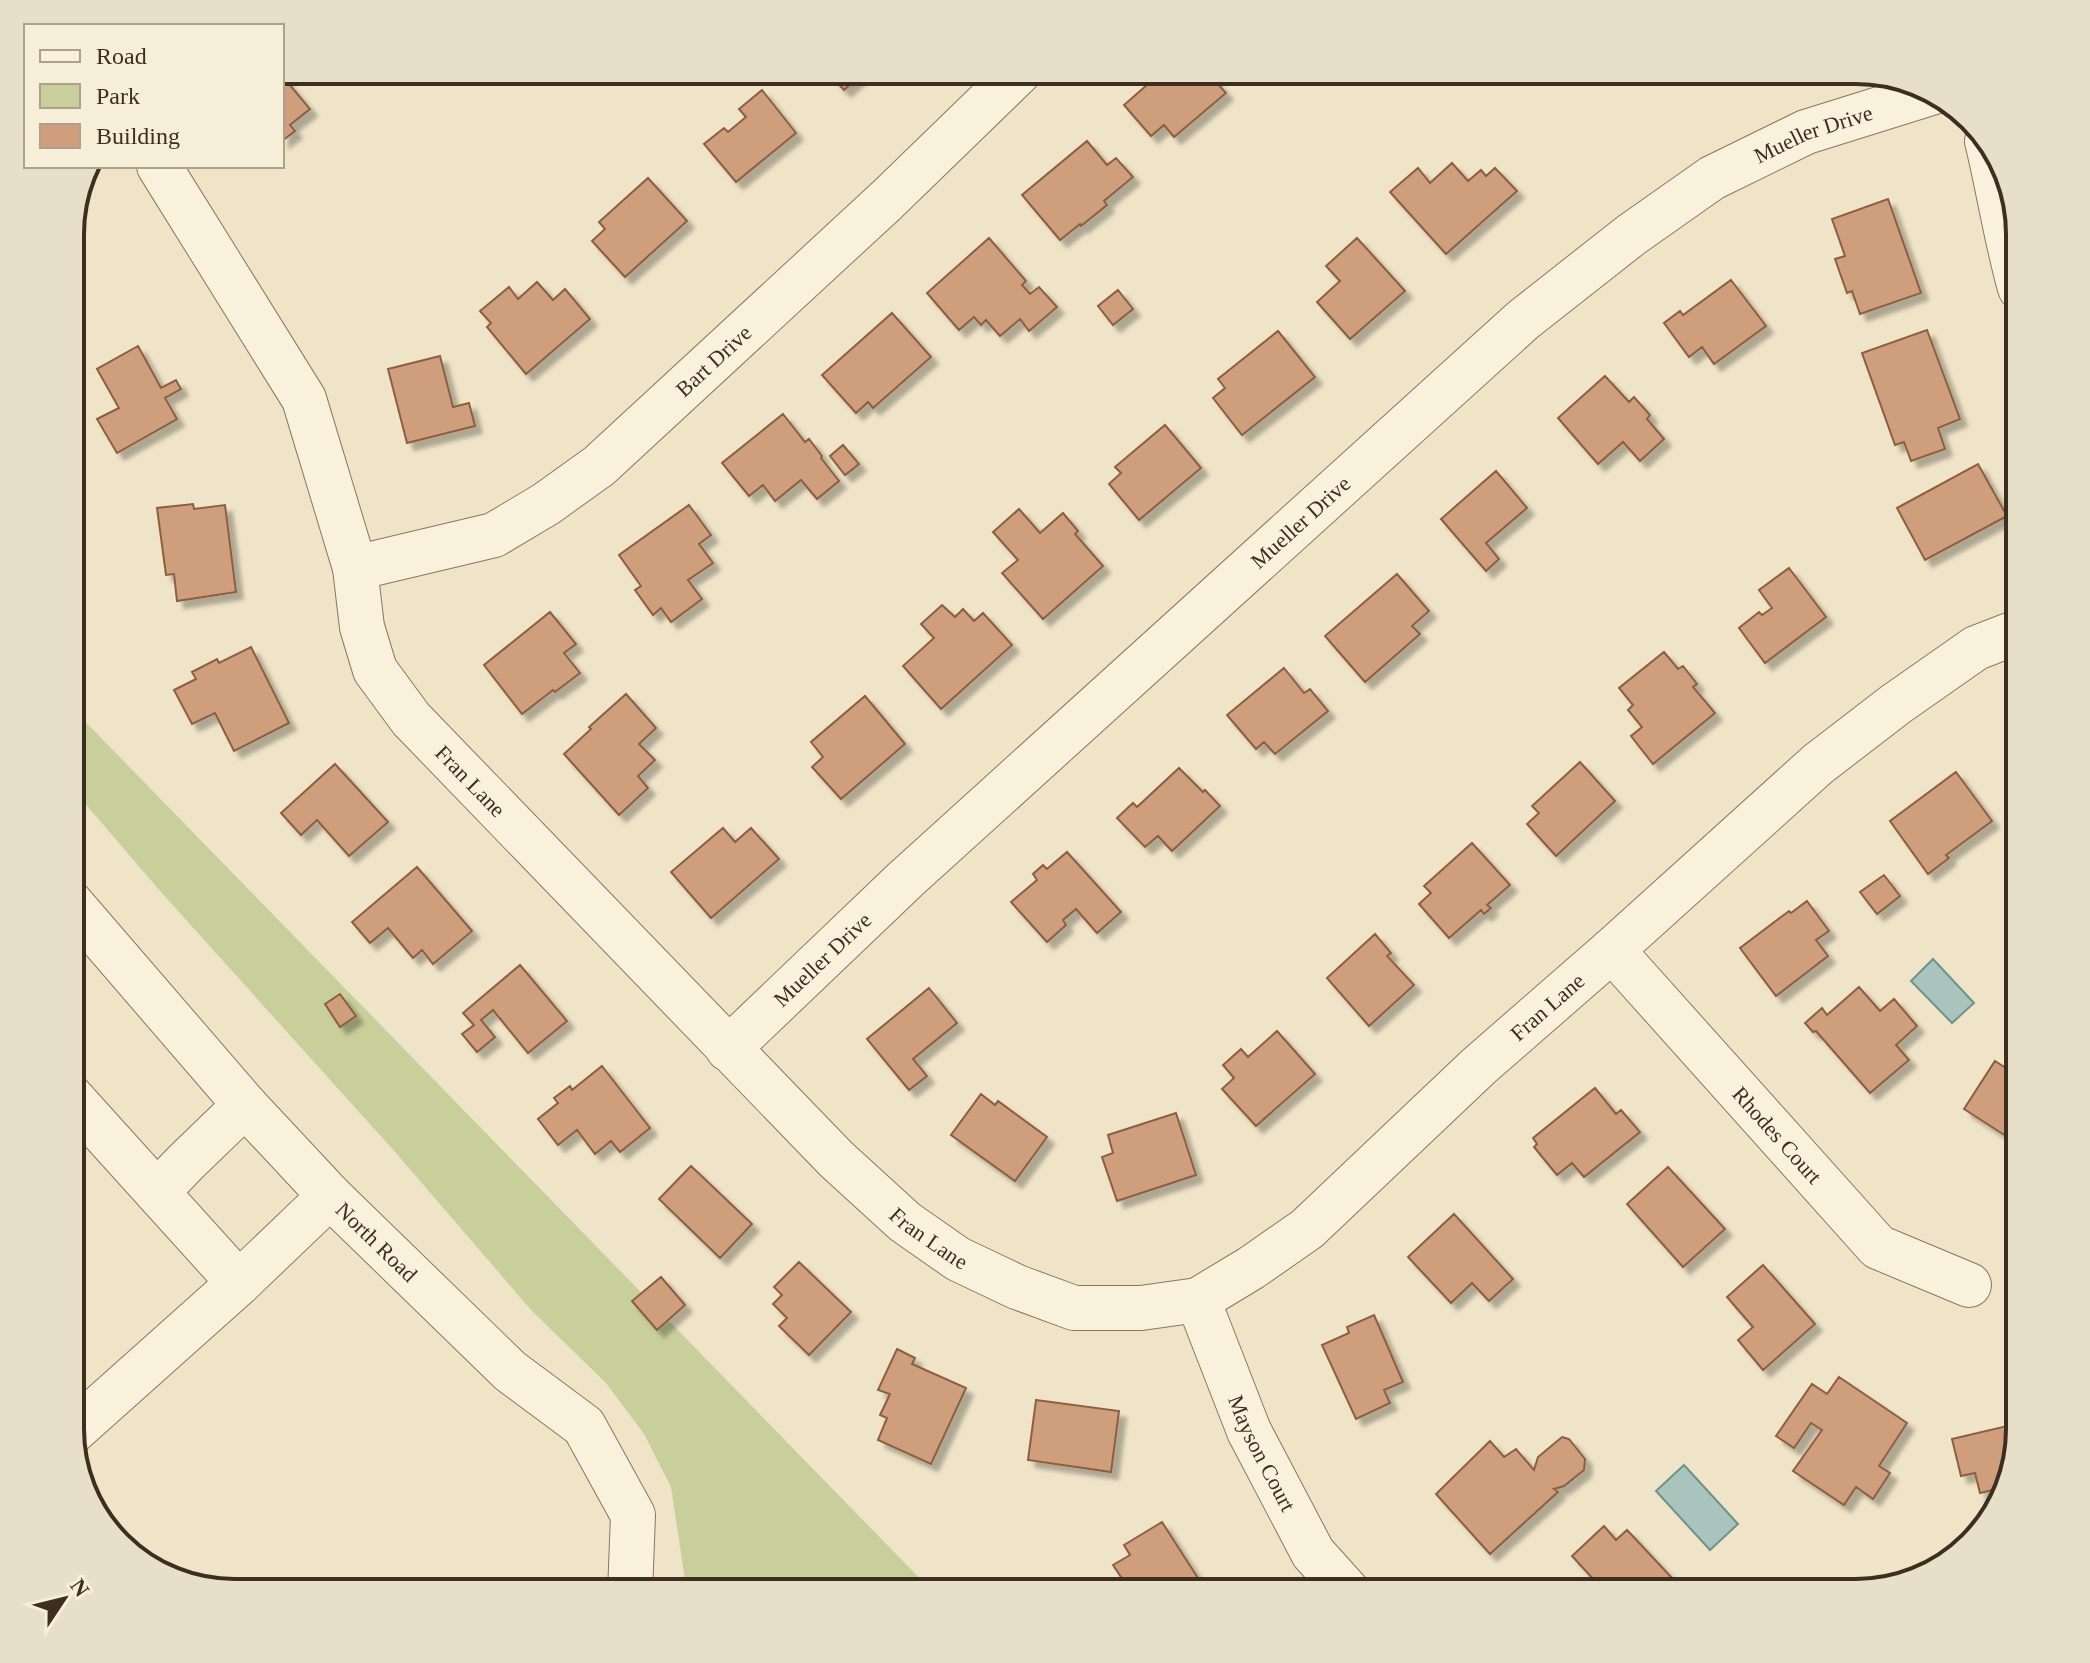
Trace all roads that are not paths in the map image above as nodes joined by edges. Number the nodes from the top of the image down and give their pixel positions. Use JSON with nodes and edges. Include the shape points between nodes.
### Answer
{"nodes":[{"id":1,"x":1007,"y":84,"type":"edge"},
{"id":2,"x":1918,"y":97,"type":"edge"},
{"id":3,"x":160,"y":168,"type":"edge"},
{"id":4,"x":1999,"y":187,"type":"edge"},
{"id":5,"x":2006,"y":231,"type":"edge"},
{"id":6,"x":355,"y":568,"type":"junction"},
{"id":7,"x":2006,"y":636,"type":"edge"},
{"id":8,"x":84,"y":918,"type":"edge"},
{"id":9,"x":1612,"y":950,"type":"junction"},
{"id":10,"x":728,"y":1049,"type":"junction"},
{"id":11,"x":245,"y":1105,"type":"junction"},
{"id":12,"x":84,"y":1111,"type":"edge"},
{"id":13,"x":157,"y":1192,"type":"junction"},
{"id":14,"x":330,"y":1196,"type":"junction"},
{"id":15,"x":239,"y":1283,"type":"junction"},
{"id":16,"x":1969,"y":1285,"type":"dead end"},
{"id":17,"x":1198,"y":1300,"type":"junction"},
{"id":18,"x":84,"y":1421,"type":"edge"},
{"id":19,"x":631,"y":1579,"type":"edge"},
{"id":20,"x":1336,"y":1579,"type":"edge"}],
"edges":[{"from":1,"to":6,"type":"street","name":"Bart Drive","via":[[599,466],[494,535]]},
{"from":2,"to":10,"type":"street","name":"Mueller Drive","via":[[1806,132],[1712,178],[1535,311],[906,879]]},
{"from":3,"to":6,"type":"street","name":"Fran Lane","via":[[304,399]]},
{"from":4,"to":5,"type":"street"},
{"from":6,"to":10,"type":"street","name":"Fran Lane","via":[[362,627],[375,670],[411,719]]},
{"from":7,"to":9,"type":"street","name":"Fran Lane","via":[[1976,648],[1818,764]]},
{"from":8,"to":11,"type":"street","name":"North Road"},
{"from":9,"to":16,"type":"street","name":"Rhodes Court","via":[[1878,1247]]},
{"from":9,"to":17,"type":"street","name":"Fran Lane","via":[[1479,1066],[1307,1229]]},
{"from":10,"to":17,"type":"street","name":"Fran Lane","via":[[905,1222],[958,1259],[1074,1308],[1141,1308]]},
{"from":11,"to":13,"type":"street"},
{"from":11,"to":14,"type":"street","name":"North Road"},
{"from":12,"to":13,"type":"street"},
{"from":13,"to":15,"type":"street"},
{"from":14,"to":15,"type":"street"},
{"from":14,"to":19,"type":"street","name":"North Road","via":[[510,1371],[584,1426],[633,1515]]},
{"from":15,"to":18,"type":"street"},
{"from":17,"to":20,"type":"street","name":"Mayson Court","via":[[1249,1431],[1313,1553]]}]}
